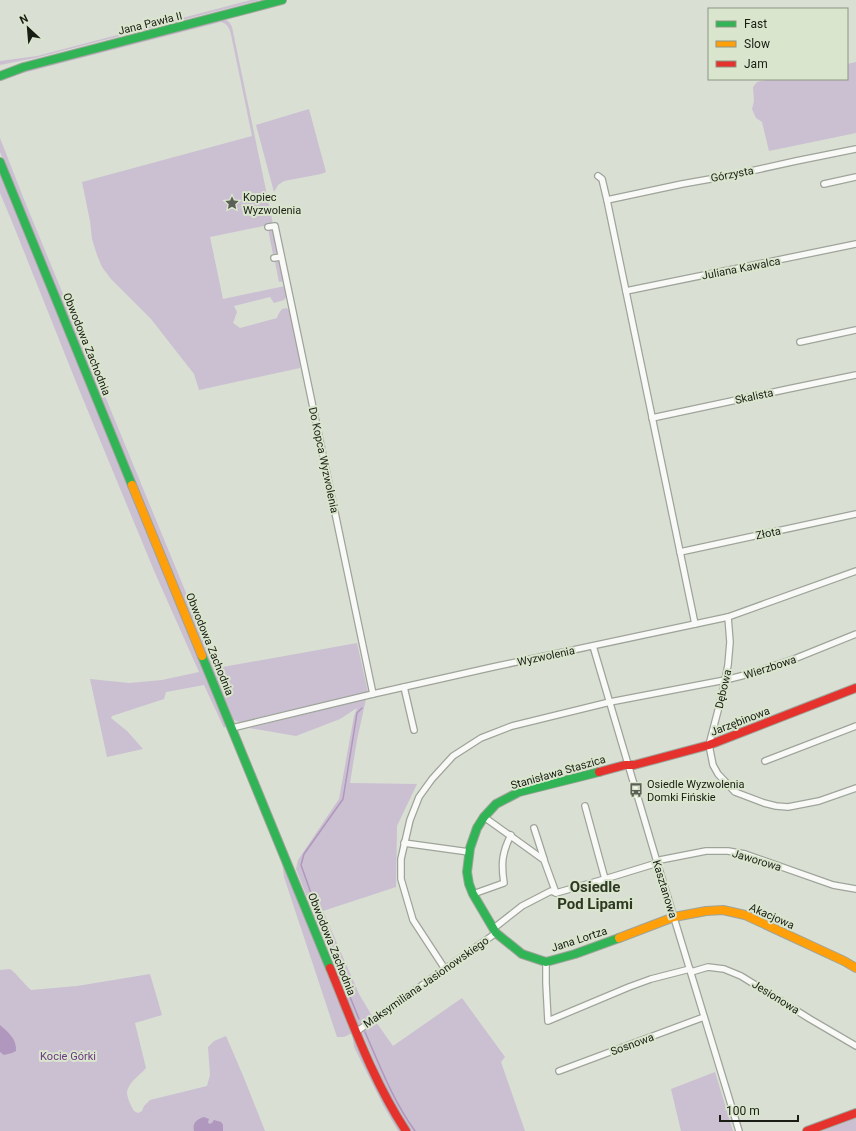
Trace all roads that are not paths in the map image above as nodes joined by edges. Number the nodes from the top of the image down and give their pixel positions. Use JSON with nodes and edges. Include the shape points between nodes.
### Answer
{"nodes":[{"id":1,"x":282,"y":0,"type":"edge"},
{"id":2,"x":24,"y":67,"type":"junction"},
{"id":3,"x":0,"y":71,"type":"edge"},
{"id":4,"x":0,"y":76,"type":"edge"},
{"id":5,"x":856,"y":149,"type":"edge"},
{"id":6,"x":0,"y":162,"type":"edge"},
{"id":7,"x":598,"y":176,"type":"dead end"},
{"id":8,"x":856,"y":177,"type":"edge"},
{"id":9,"x":824,"y":184,"type":"dead end"},
{"id":10,"x":607,"y":200,"type":"junction"},
{"id":11,"x":268,"y":228,"type":"dead end"},
{"id":12,"x":856,"y":244,"type":"edge"},
{"id":13,"x":281,"y":257,"type":"junction"},
{"id":14,"x":274,"y":258,"type":"dead end"},
{"id":15,"x":286,"y":283,"type":"junction"},
{"id":16,"x":280,"y":284,"type":"dead end"},
{"id":17,"x":626,"y":292,"type":"junction"},
{"id":18,"x":856,"y":330,"type":"edge"},
{"id":19,"x":800,"y":342,"type":"dead end"},
{"id":20,"x":856,"y":375,"type":"edge"},
{"id":21,"x":652,"y":418,"type":"junction"},
{"id":22,"x":856,"y":514,"type":"edge"},
{"id":23,"x":680,"y":552,"type":"junction"},
{"id":24,"x":856,"y":571,"type":"edge"},
{"id":25,"x":728,"y":617,"type":"junction"},
{"id":26,"x":695,"y":624,"type":"junction"},
{"id":27,"x":856,"y":634,"type":"edge"},
{"id":28,"x":594,"y":646,"type":"junction"},
{"id":29,"x":725,"y":680,"type":"junction"},
{"id":30,"x":404,"y":687,"type":"junction"},
{"id":31,"x":856,"y":688,"type":"edge"},
{"id":32,"x":373,"y":694,"type":"junction"},
{"id":33,"x":610,"y":702,"type":"junction"},
{"id":34,"x":856,"y":726,"type":"edge"},
{"id":35,"x":232,"y":728,"type":"junction"},
{"id":36,"x":414,"y":730,"type":"dead end"},
{"id":37,"x":709,"y":745,"type":"junction"},
{"id":38,"x":764,"y":761,"type":"dead end"},
{"id":39,"x":628,"y":765,"type":"junction"},
{"id":40,"x":856,"y":788,"type":"edge"},
{"id":41,"x":585,"y":806,"type":"dead end"},
{"id":42,"x":484,"y":817,"type":"junction"},
{"id":43,"x":534,"y":828,"type":"dead end"},
{"id":44,"x":511,"y":836,"type":"junction"},
{"id":45,"x":404,"y":843,"type":"junction"},
{"id":46,"x":469,"y":852,"type":"junction"},
{"id":47,"x":544,"y":860,"type":"junction"},
{"id":48,"x":657,"y":862,"type":"junction"},
{"id":49,"x":605,"y":879,"type":"junction"},
{"id":50,"x":856,"y":889,"type":"edge"},
{"id":51,"x":556,"y":893,"type":"junction"},
{"id":52,"x":473,"y":894,"type":"junction"},
{"id":53,"x":674,"y":917,"type":"junction"},
{"id":54,"x":495,"y":930,"type":"junction"},
{"id":55,"x":546,"y":962,"type":"junction"},
{"id":56,"x":855,"y":967,"type":"edge"},
{"id":57,"x":445,"y":969,"type":"junction"},
{"id":58,"x":690,"y":970,"type":"junction"},
{"id":59,"x":704,"y":1017,"type":"junction"},
{"id":60,"x":356,"y":1032,"type":"junction"},
{"id":61,"x":856,"y":1046,"type":"edge"},
{"id":62,"x":559,"y":1070,"type":"dead end"},
{"id":63,"x":856,"y":1112,"type":"edge"},
{"id":64,"x":406,"y":1131,"type":"edge"},
{"id":65,"x":738,"y":1131,"type":"edge"},
{"id":66,"x":807,"y":1131,"type":"edge"}],
"edges":[{"from":1,"to":2,"type":"street","name":"Jana Pawła II"},
{"from":2,"to":3,"type":"street","name":"Jana Pawła II"},
{"from":2,"to":4,"type":"street","name":"Jana Pawła II"},
{"from":5,"to":10,"type":"street","name":"Górzysta"},
{"from":6,"to":35,"type":"street","name":"Obwodowa Zachodnia"},
{"from":7,"to":10,"type":"street","via":[[602,179]]},
{"from":8,"to":9,"type":"street"},
{"from":10,"to":17,"type":"street"},
{"from":11,"to":13,"type":"street","name":"Do Kopca Wyzwolenia","via":[[274,226]]},
{"from":12,"to":17,"type":"street","name":"Juliana Kawalca"},
{"from":13,"to":14,"type":"street"},
{"from":13,"to":15,"type":"street","name":"Do Kopca Wyzwolenia"},
{"from":15,"to":16,"type":"street"},
{"from":15,"to":32,"type":"street","name":"Do Kopca Wyzwolenia"},
{"from":17,"to":21,"type":"street"},
{"from":18,"to":19,"type":"street"},
{"from":20,"to":21,"type":"street","name":"Skalista"},
{"from":21,"to":23,"type":"street"},
{"from":22,"to":23,"type":"street","name":"Złota"},
{"from":23,"to":26,"type":"street"},
{"from":24,"to":25,"type":"street","name":"Wyzwolenia"},
{"from":25,"to":26,"type":"street","name":"Wyzwolenia"},
{"from":25,"to":29,"type":"street","name":"Dębowa","via":[[730,642]]},
{"from":26,"to":28,"type":"street","name":"Wyzwolenia"},
{"from":27,"to":29,"type":"street","name":"Wierzbowa","via":[[794,659]]},
{"from":28,"to":30,"type":"street","name":"Wyzwolenia"},
{"from":28,"to":33,"type":"street","name":"Kasztanowa"},
{"from":29,"to":33,"type":"street","name":"Wierzbowa"},
{"from":29,"to":37,"type":"street","name":"Dębowa"},
{"from":30,"to":32,"type":"street","name":"Wyzwolenia"},
{"from":30,"to":36,"type":"street"},
{"from":31,"to":37,"type":"street","name":"Jarzębinowa"},
{"from":32,"to":35,"type":"street","name":"Wyzwolenia"},
{"from":33,"to":39,"type":"street","name":"Kasztanowa"},
{"from":33,"to":45,"type":"street","name":"Wierzbowa","via":[[512,726],[481,738],[453,756],[432,778],[419,797]]},
{"from":34,"to":38,"type":"street"},
{"from":35,"to":60,"type":"street","name":"Obwodowa Zachodnia"},
{"from":37,"to":39,"type":"street","name":"Jarzębinowa"},
{"from":37,"to":40,"type":"street","name":"Dębowa","via":[[713,765],[718,774],[735,792],[764,804],[788,807],[802,805]]},
{"from":39,"to":42,"type":"street","name":"Stanisława Staszica","via":[[519,792],[496,804]]},
{"from":39,"to":48,"type":"street","name":"Kasztanowa"},
{"from":41,"to":49,"type":"street"},
{"from":42,"to":44,"type":"street"},
{"from":42,"to":46,"type":"street","name":"Stanisława Staszica","via":[[477,828]]},
{"from":43,"to":47,"type":"street"},
{"from":44,"to":47,"type":"street"},
{"from":44,"to":52,"type":"street","via":[[505,846],[503,858],[504,883]]},
{"from":45,"to":46,"type":"street"},
{"from":45,"to":57,"type":"street","name":"Wierzbowa","via":[[401,879],[413,920]]},
{"from":46,"to":52,"type":"street","name":"Stanisława Staszica","via":[[467,872]]},
{"from":47,"to":51,"type":"street"},
{"from":48,"to":49,"type":"street","name":"Jaworowa"},
{"from":48,"to":50,"type":"street","name":"Jaworowa","via":[[706,851],[728,851],[745,854],[833,885]]},
{"from":48,"to":53,"type":"street","name":"Kasztanowa"},
{"from":49,"to":51,"type":"street","name":"Jaworowa"},
{"from":51,"to":54,"type":"street","name":"Maksymiliana Jasionowskiego","via":[[551,891],[522,906]]},
{"from":52,"to":54,"type":"street","name":"Stanisława Staszica"},
{"from":53,"to":55,"type":"street","name":"Jana Lortza","via":[[575,954]]},
{"from":53,"to":56,"type":"street","name":"Akacjowa","via":[[722,910],[744,915]]},
{"from":53,"to":58,"type":"street","name":"Kasztanowa"},
{"from":54,"to":55,"type":"street","name":"Jana Lortza","via":[[522,954]]},
{"from":54,"to":57,"type":"street","name":"Maksymiliana Jasionowskiego"},
{"from":55,"to":58,"type":"street","name":"Jesionowa","via":[[548,1021],[651,979]]},
{"from":57,"to":60,"type":"street","name":"Maksymiliana Jasionowskiego"},
{"from":58,"to":59,"type":"street","name":"Kasztanowa"},
{"from":58,"to":61,"type":"street","name":"Jesionowa","via":[[708,967],[741,976]]},
{"from":59,"to":62,"type":"street","name":"Sosnowa"},
{"from":59,"to":65,"type":"street","name":"Kasztanowa"},
{"from":60,"to":64,"type":"street","name":"Obwodowa Zachodnia","via":[[372,1071]]},
{"from":63,"to":66,"type":"street"}]}
